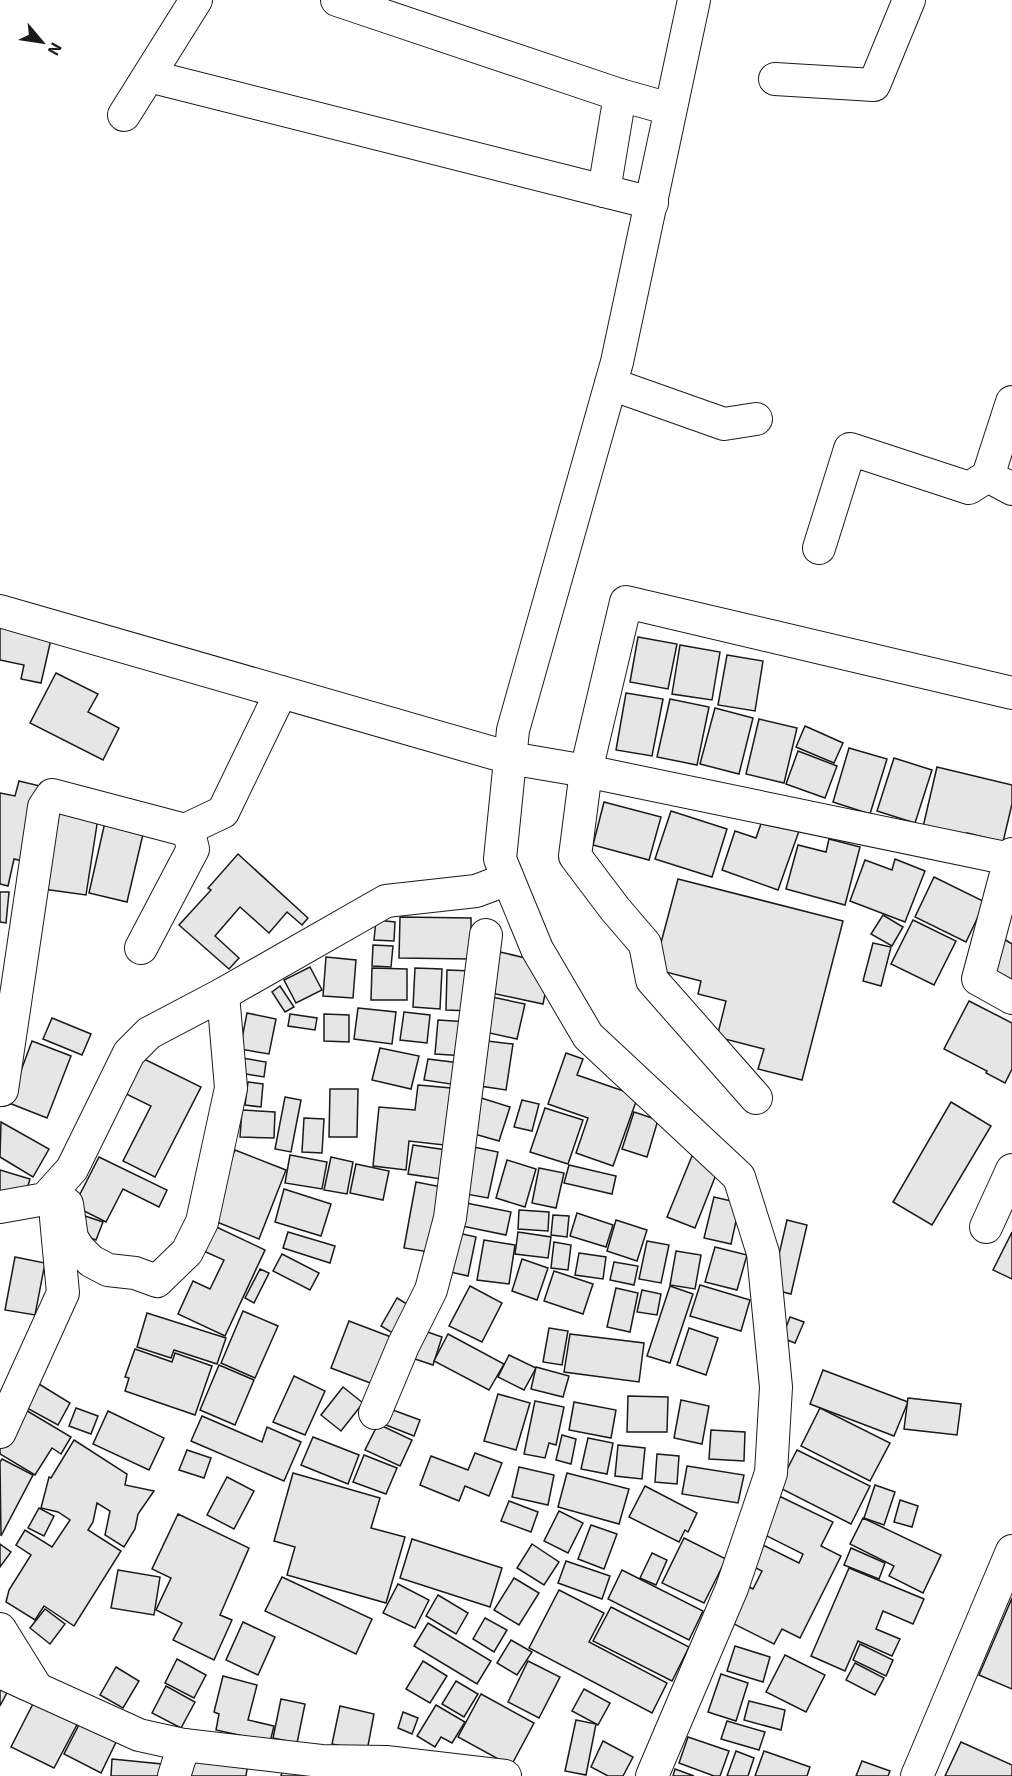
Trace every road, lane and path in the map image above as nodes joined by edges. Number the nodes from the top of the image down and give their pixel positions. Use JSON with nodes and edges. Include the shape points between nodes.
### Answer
{"nodes":[{"id":1,"x":196,"y":0,"type":"edge"},
{"id":2,"x":337,"y":0,"type":"edge"},
{"id":3,"x":694,"y":0,"type":"edge"},
{"id":4,"x":909,"y":0,"type":"edge"},
{"id":5,"x":149,"y":76,"type":"junction"},
{"id":6,"x":775,"y":79,"type":"dead end"},
{"id":7,"x":620,"y":95,"type":"junction"},
{"id":8,"x":670,"y":109,"type":"junction"},
{"id":9,"x":124,"y":116,"type":"dead end"},
{"id":10,"x":604,"y":191,"type":"junction"},
{"id":11,"x":652,"y":203,"type":"junction"},
{"id":12,"x":611,"y":384,"type":"junction"},
{"id":13,"x":1012,"y":402,"type":"edge"},
{"id":14,"x":756,"y":419,"type":"dead end"},
{"id":15,"x":1000,"y":483,"type":"edge"},
{"id":16,"x":819,"y":548,"type":"dead end"},
{"id":17,"x":0,"y":611,"type":"edge"},
{"id":18,"x":280,"y":692,"type":"junction"},
{"id":19,"x":1012,"y":693,"type":"edge"},
{"id":20,"x":510,"y":758,"type":"junction"},
{"id":21,"x":586,"y":771,"type":"junction"},
{"id":22,"x":188,"y":829,"type":"junction"},
{"id":23,"x":1012,"y":858,"type":"edge"},
{"id":24,"x":508,"y":879,"type":"junction"},
{"id":25,"x":477,"y":891,"type":"junction"},
{"id":26,"x":486,"y":934,"type":"junction"},
{"id":27,"x":141,"y":948,"type":"dead end"},
{"id":28,"x":537,"y":949,"type":"junction"},
{"id":29,"x":223,"y":994,"type":"junction"},
{"id":30,"x":1012,"y":998,"type":"edge"},
{"id":31,"x":5,"y":1032,"type":"edge"},
{"id":32,"x":2,"y":1090,"type":"dead end"},
{"id":33,"x":756,"y":1098,"type":"dead end"},
{"id":34,"x":1012,"y":1170,"type":"edge"},
{"id":35,"x":45,"y":1199,"type":"junction"},
{"id":36,"x":0,"y":1207,"type":"edge"},
{"id":37,"x":986,"y":1227,"type":"dead end"},
{"id":38,"x":11,"y":1382,"type":"edge"},
{"id":39,"x":375,"y":1413,"type":"dead end"},
{"id":40,"x":0,"y":1432,"type":"edge"},
{"id":41,"x":1012,"y":1551,"type":"edge"},
{"id":42,"x":0,"y":1629,"type":"edge"},
{"id":43,"x":0,"y":1672,"type":"edge"},
{"id":44,"x":36,"y":1688,"type":"junction"},
{"id":45,"x":184,"y":1745,"type":"junction"},
{"id":46,"x":384,"y":1769,"type":"edge"},
{"id":47,"x":174,"y":1776,"type":"edge"},
{"id":48,"x":505,"y":1776,"type":"edge"},
{"id":49,"x":652,"y":1776,"type":"edge"},
{"id":50,"x":916,"y":1776,"type":"edge"}],
"edges":[{"from":1,"to":5,"type":"street"},
{"from":2,"to":7,"type":"street"},
{"from":3,"to":8,"type":"street"},
{"from":4,"to":6,"type":"street","via":[[874,85]]},
{"from":5,"to":9,"type":"street"},
{"from":5,"to":10,"type":"street"},
{"from":7,"to":8,"type":"street"},
{"from":7,"to":10,"type":"street"},
{"from":8,"to":11,"type":"street"},
{"from":10,"to":11,"type":"street"},
{"from":11,"to":12,"type":"street"},
{"from":12,"to":14,"type":"street","via":[[724,424]]},
{"from":12,"to":20,"type":"street","via":[[513,730]]},
{"from":13,"to":15,"type":"street"},
{"from":15,"to":16,"type":"street","via":[[969,488],[850,449]]},
{"from":17,"to":18,"type":"street"},
{"from":18,"to":20,"type":"street"},
{"from":18,"to":22,"type":"street","via":[[223,812]]},
{"from":19,"to":21,"type":"street","via":[[626,602]]},
{"from":20,"to":21,"type":"street"},
{"from":20,"to":24,"type":"street","via":[[500,859]]},
{"from":21,"to":23,"type":"street"},
{"from":21,"to":33,"type":"street","via":[[575,856],[645,944],[652,980]]},
{"from":22,"to":27,"type":"street","via":[[193,849]]},
{"from":22,"to":31,"type":"street","via":[[52,795],[44,807]]},
{"from":23,"to":30,"type":"street","via":[[978,979]]},
{"from":24,"to":25,"type":"street"},
{"from":24,"to":28,"type":"street"},
{"from":25,"to":26,"type":"street"},
{"from":25,"to":29,"type":"street","via":[[386,902]]},
{"from":26,"to":28,"type":"street"},
{"from":26,"to":39,"type":"street","via":[[450,1218],[431,1290]]},
{"from":28,"to":49,"type":"street","via":[[588,1036],[739,1177],[763,1253],[776,1387],[771,1473],[732,1588]]},
{"from":29,"to":35,"type":"street","via":[[149,1033],[129,1053],[72,1169]]},
{"from":29,"to":35,"type":"street","via":[[231,1088],[202,1222],[187,1252],[157,1281],[108,1270],[79,1249],[72,1238],[66,1204]]},
{"from":31,"to":32,"type":"street"},
{"from":34,"to":37,"type":"street"},
{"from":35,"to":36,"type":"street"},
{"from":35,"to":38,"type":"street","via":[[56,1217],[63,1293]]},
{"from":38,"to":40,"type":"street"},
{"from":41,"to":50,"type":"street"},
{"from":42,"to":44,"type":"street"},
{"from":43,"to":44,"type":"street"},
{"from":44,"to":45,"type":"street","via":[[139,1735]]},
{"from":45,"to":46,"type":"street"},
{"from":45,"to":47,"type":"street"},
{"from":46,"to":48,"type":"street"}]}
